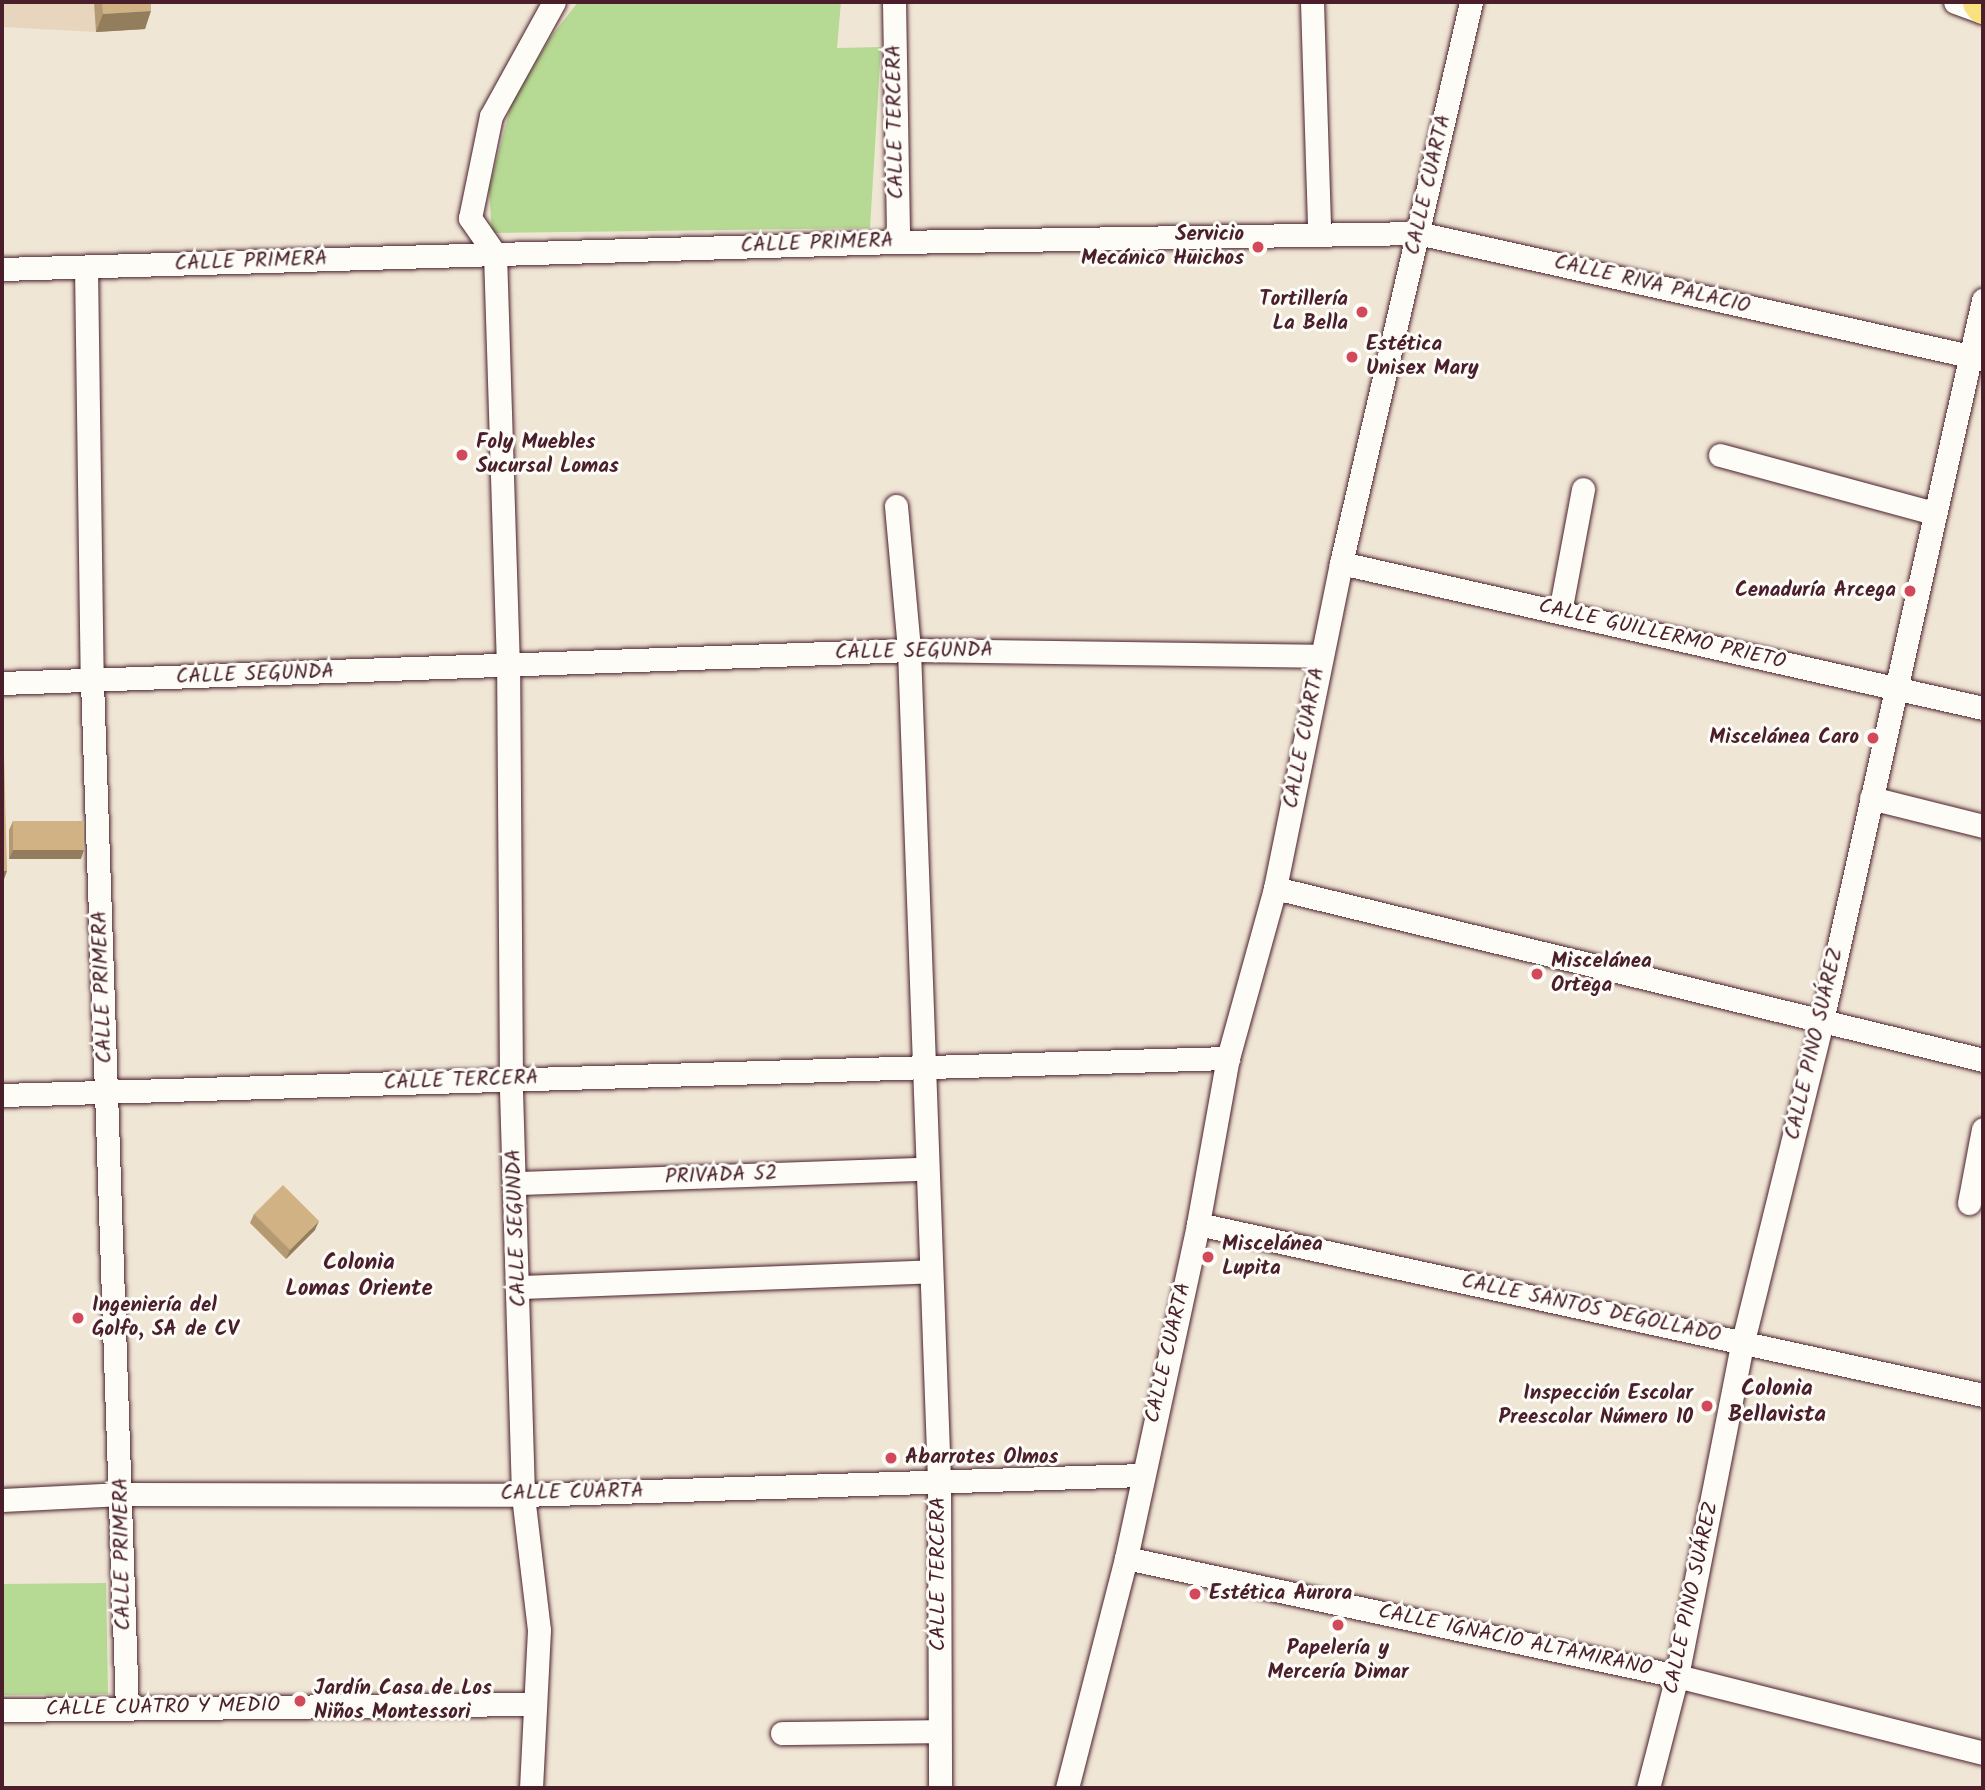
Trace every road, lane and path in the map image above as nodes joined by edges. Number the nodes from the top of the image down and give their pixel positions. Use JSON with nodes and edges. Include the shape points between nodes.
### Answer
{"nodes":[{"id":1,"x":554,"y":2,"type":"edge"},
{"id":2,"x":894,"y":2,"type":"edge"},
{"id":3,"x":1312,"y":2,"type":"edge"},
{"id":4,"x":1471,"y":2,"type":"edge"},
{"id":5,"x":1955,"y":2,"type":"edge"},
{"id":6,"x":1980,"y":2,"type":"edge"},
{"id":7,"x":1983,"y":6,"type":"edge"},
{"id":8,"x":1983,"y":12,"type":"edge"},
{"id":9,"x":1319,"y":231,"type":"junction"},
{"id":10,"x":1418,"y":233,"type":"junction"},
{"id":11,"x":898,"y":242,"type":"junction"},
{"id":12,"x":495,"y":254,"type":"junction"},
{"id":13,"x":86,"y":267,"type":"junction"},
{"id":14,"x":2,"y":269,"type":"edge"},
{"id":15,"x":1983,"y":300,"type":"edge"},
{"id":16,"x":1977,"y":357,"type":"edge"},
{"id":17,"x":1720,"y":455,"type":"dead end"},
{"id":18,"x":1583,"y":489,"type":"dead end"},
{"id":19,"x":896,"y":506,"type":"dead end"},
{"id":20,"x":1934,"y":513,"type":"junction"},
{"id":21,"x":1341,"y":563,"type":"junction"},
{"id":22,"x":1560,"y":612,"type":"junction"},
{"id":23,"x":909,"y":650,"type":"junction"},
{"id":24,"x":1321,"y":656,"type":"junction"},
{"id":25,"x":508,"y":667,"type":"junction"},
{"id":26,"x":92,"y":681,"type":"junction"},
{"id":27,"x":2,"y":683,"type":"edge"},
{"id":28,"x":1894,"y":688,"type":"junction"},
{"id":29,"x":1983,"y":708,"type":"edge"},
{"id":30,"x":1871,"y":798,"type":"junction"},
{"id":31,"x":1983,"y":826,"type":"edge"},
{"id":32,"x":1275,"y":888,"type":"junction"},
{"id":33,"x":1822,"y":1021,"type":"junction"},
{"id":34,"x":1228,"y":1058,"type":"junction"},
{"id":35,"x":1983,"y":1060,"type":"edge"},
{"id":36,"x":921,"y":1066,"type":"junction"},
{"id":37,"x":511,"y":1080,"type":"junction"},
{"id":38,"x":107,"y":1092,"type":"junction"},
{"id":39,"x":2,"y":1095,"type":"edge"},
{"id":40,"x":1983,"y":1129,"type":"edge"},
{"id":41,"x":926,"y":1169,"type":"junction"},
{"id":42,"x":517,"y":1183,"type":"junction"},
{"id":43,"x":1969,"y":1203,"type":"dead end"},
{"id":44,"x":1198,"y":1224,"type":"junction"},
{"id":45,"x":928,"y":1270,"type":"junction"},
{"id":46,"x":520,"y":1287,"type":"junction"},
{"id":47,"x":1743,"y":1341,"type":"junction"},
{"id":48,"x":1983,"y":1395,"type":"edge"},
{"id":49,"x":1142,"y":1475,"type":"junction"},
{"id":50,"x":939,"y":1482,"type":"junction"},
{"id":51,"x":122,"y":1494,"type":"junction"},
{"id":52,"x":523,"y":1495,"type":"junction"},
{"id":53,"x":2,"y":1500,"type":"edge"},
{"id":54,"x":1126,"y":1558,"type":"junction"},
{"id":55,"x":1677,"y":1676,"type":"junction"},
{"id":56,"x":534,"y":1704,"type":"junction"},
{"id":57,"x":127,"y":1707,"type":"junction"},
{"id":58,"x":2,"y":1710,"type":"edge"},
{"id":59,"x":939,"y":1731,"type":"junction"},
{"id":60,"x":782,"y":1733,"type":"dead end"},
{"id":61,"x":1983,"y":1753,"type":"edge"},
{"id":62,"x":531,"y":1788,"type":"edge"},
{"id":63,"x":940,"y":1788,"type":"edge"},
{"id":64,"x":1067,"y":1788,"type":"edge"},
{"id":65,"x":1648,"y":1788,"type":"edge"}],
"edges":[{"from":1,"to":12,"type":"street","via":[[491,116],[470,218]]},
{"from":2,"to":11,"type":"street","name":"CALLE TERCERA"},
{"from":3,"to":9,"type":"street"},
{"from":4,"to":10,"type":"street","name":"CALLE CUARTA"},
{"from":5,"to":8,"type":"street"},
{"from":6,"to":7,"type":"main road"},
{"from":9,"to":10,"type":"street","name":"CALLE RIVA PALACIO"},
{"from":9,"to":11,"type":"street","name":"CALLE PRIMERA"},
{"from":10,"to":16,"type":"street","name":"CALLE RIVA PALACIO"},
{"from":10,"to":21,"type":"street","name":"CALLE CUARTA"},
{"from":11,"to":12,"type":"street","name":"CALLE PRIMERA"},
{"from":12,"to":13,"type":"street","name":"CALLE PRIMERA"},
{"from":12,"to":25,"type":"street","name":"CALLE SEGUNDA"},
{"from":13,"to":14,"type":"street","name":"CALLE PRIMERA"},
{"from":13,"to":26,"type":"street","name":"CALLE PRIMERA"},
{"from":15,"to":16,"type":"street","name":"CALLE PINO SUÁREZ"},
{"from":16,"to":20,"type":"street","name":"CALLE PINO SUÁREZ"},
{"from":17,"to":20,"type":"street"},
{"from":18,"to":22,"type":"street"},
{"from":19,"to":23,"type":"street","name":"CALLE TERCERA"},
{"from":20,"to":28,"type":"street","name":"CALLE PINO SUÁREZ"},
{"from":21,"to":22,"type":"street","name":"CALLE GUILLERMO PRIETO"},
{"from":21,"to":24,"type":"street","name":"CALLE CUARTA"},
{"from":22,"to":28,"type":"street","name":"CALLE GUILLERMO PRIETO"},
{"from":23,"to":24,"type":"street","name":"CALLE SEGUNDA"},
{"from":23,"to":25,"type":"street","name":"CALLE SEGUNDA"},
{"from":23,"to":36,"type":"street","name":"CALLE TERCERA"},
{"from":24,"to":32,"type":"street","name":"CALLE CUARTA"},
{"from":25,"to":26,"type":"street","name":"CALLE SEGUNDA"},
{"from":25,"to":37,"type":"street","name":"CALLE SEGUNDA"},
{"from":26,"to":27,"type":"street","name":"CALLE SEGUNDA"},
{"from":26,"to":38,"type":"street","name":"CALLE PRIMERA"},
{"from":28,"to":29,"type":"street","name":"CALLE GUILLERMO PRIETO"},
{"from":28,"to":30,"type":"street","name":"CALLE PINO SUÁREZ"},
{"from":30,"to":31,"type":"street"},
{"from":30,"to":33,"type":"street","name":"CALLE PINO SUÁREZ"},
{"from":32,"to":33,"type":"street"},
{"from":32,"to":34,"type":"street","name":"CALLE CUARTA"},
{"from":33,"to":35,"type":"street"},
{"from":33,"to":47,"type":"street","name":"CALLE PINO SUÁREZ"},
{"from":34,"to":36,"type":"street","name":"CALLE TERCERA"},
{"from":34,"to":44,"type":"street","name":"CALLE CUARTA"},
{"from":36,"to":37,"type":"street","name":"CALLE TERCERA"},
{"from":36,"to":41,"type":"street","name":"CALLE TERCERA"},
{"from":37,"to":38,"type":"street","name":"CALLE TERCERA"},
{"from":37,"to":42,"type":"street","name":"CALLE SEGUNDA"},
{"from":38,"to":39,"type":"street","name":"CALLE TERCERA"},
{"from":38,"to":51,"type":"street","name":"CALLE PRIMERA"},
{"from":40,"to":43,"type":"street"},
{"from":41,"to":42,"type":"street","name":"PRIVADA 52"},
{"from":41,"to":45,"type":"street","name":"CALLE TERCERA"},
{"from":42,"to":46,"type":"street","name":"CALLE SEGUNDA"},
{"from":44,"to":47,"type":"street","name":"CALLE SANTOS DEGOLLADO"},
{"from":44,"to":49,"type":"street","name":"CALLE CUARTA"},
{"from":45,"to":46,"type":"street"},
{"from":45,"to":50,"type":"street","name":"CALLE TERCERA"},
{"from":46,"to":52,"type":"street","name":"CALLE SEGUNDA"},
{"from":47,"to":48,"type":"street","name":"CALLE SANTOS DEGOLLADO"},
{"from":47,"to":55,"type":"street","name":"CALLE PINO SUÁREZ"},
{"from":49,"to":50,"type":"street","name":"CALLE CUARTA"},
{"from":49,"to":54,"type":"street","name":"CALLE CUARTA"},
{"from":50,"to":52,"type":"street","name":"CALLE CUARTA"},
{"from":50,"to":59,"type":"street","name":"CALLE TERCERA"},
{"from":51,"to":52,"type":"street","name":"CALLE CUARTA"},
{"from":51,"to":53,"type":"street","name":"CALLE CUARTA"},
{"from":51,"to":57,"type":"street","name":"CALLE PRIMERA"},
{"from":52,"to":56,"type":"street","name":"CALLE SEGUNDA","via":[[539,1630]]},
{"from":54,"to":55,"type":"street","name":"CALLE IGNACIO ALTAMIRANO"},
{"from":54,"to":64,"type":"street","name":"CALLE CUARTA"},
{"from":55,"to":61,"type":"street","name":"CALLE IGNACIO ALTAMIRANO"},
{"from":55,"to":65,"type":"street","name":"CALLE PINO SUÁREZ"},
{"from":56,"to":57,"type":"street","name":"CALLE CUATRO Y MEDIO"},
{"from":56,"to":62,"type":"street","name":"CALLE SEGUNDA"},
{"from":57,"to":58,"type":"street","name":"CALLE CUATRO Y MEDIO"},
{"from":59,"to":60,"type":"street"},
{"from":59,"to":63,"type":"street","name":"CALLE TERCERA"}]}
